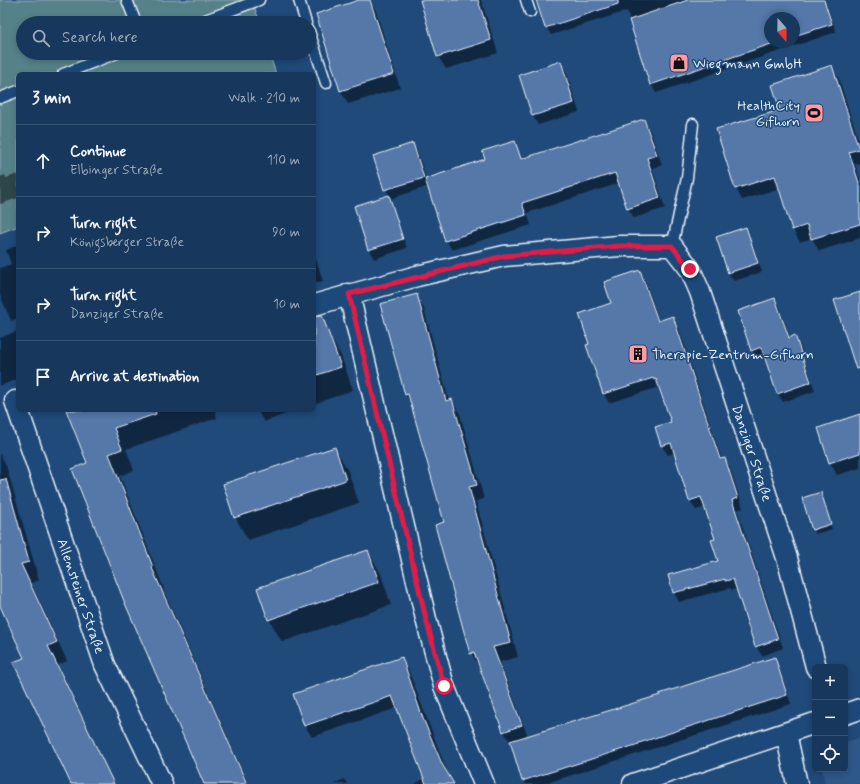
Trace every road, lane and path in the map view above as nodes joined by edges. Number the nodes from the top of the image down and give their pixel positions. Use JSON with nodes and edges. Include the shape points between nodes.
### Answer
{"nodes":[{"id":1,"x":127,"y":0,"type":"edge"},
{"id":2,"x":259,"y":0,"type":"edge"},
{"id":3,"x":299,"y":0,"type":"edge"},
{"id":4,"x":526,"y":0,"type":"edge"},
{"id":5,"x":530,"y":12,"type":"dead end"},
{"id":6,"x":133,"y":16,"type":"edge"},
{"id":7,"x":216,"y":16,"type":"edge"},
{"id":8,"x":304,"y":16,"type":"edge"},
{"id":9,"x":316,"y":52,"type":"edge"},
{"id":10,"x":99,"y":60,"type":"edge"},
{"id":11,"x":68,"y":72,"type":"edge"},
{"id":12,"x":326,"y":83,"type":"dead end"},
{"id":13,"x":16,"y":92,"type":"edge"},
{"id":14,"x":0,"y":98,"type":"edge"},
{"id":15,"x":694,"y":124,"type":"dead end"},
{"id":16,"x":672,"y":246,"type":"junction"},
{"id":17,"x":349,"y":294,"type":"junction"},
{"id":18,"x":316,"y":304,"type":"edge"},
{"id":19,"x":11,"y":403,"type":"edge"},
{"id":20,"x":815,"y":664,"type":"edge"},
{"id":21,"x":860,"y":709,"type":"edge"},
{"id":22,"x":848,"y":713,"type":"edge"},
{"id":23,"x":812,"y":724,"type":"edge"},
{"id":24,"x":786,"y":733,"type":"junction"},
{"id":25,"x":162,"y":784,"type":"edge"},
{"id":26,"x":484,"y":784,"type":"edge"},
{"id":27,"x":633,"y":784,"type":"edge"},
{"id":28,"x":797,"y":784,"type":"edge"}],
"edges":[{"from":1,"to":6,"type":"lane"},
{"from":2,"to":7,"type":"lane"},
{"from":3,"to":8,"type":"lane"},
{"from":4,"to":5,"type":"lane"},
{"from":9,"to":12,"type":"lane"},
{"from":10,"to":11,"type":"lane"},
{"from":13,"to":14,"type":"lane"},
{"from":15,"to":16,"type":"lane","via":[[687,178]]},
{"from":16,"to":17,"type":"street","via":[[619,246],[504,256]]},
{"from":16,"to":20,"type":"street","name":"Danziger Straße","via":[[690,269],[700,292],[787,558]]},
{"from":17,"to":18,"type":"street"},
{"from":17,"to":26,"type":"street","via":[[444,686]]},
{"from":19,"to":25,"type":"street","name":"Allensteiner Straße","via":[[105,665]]},
{"from":21,"to":22,"type":"street"},
{"from":23,"to":24,"type":"street"},
{"from":24,"to":27,"type":"street"},
{"from":24,"to":28,"type":"street"}]}
